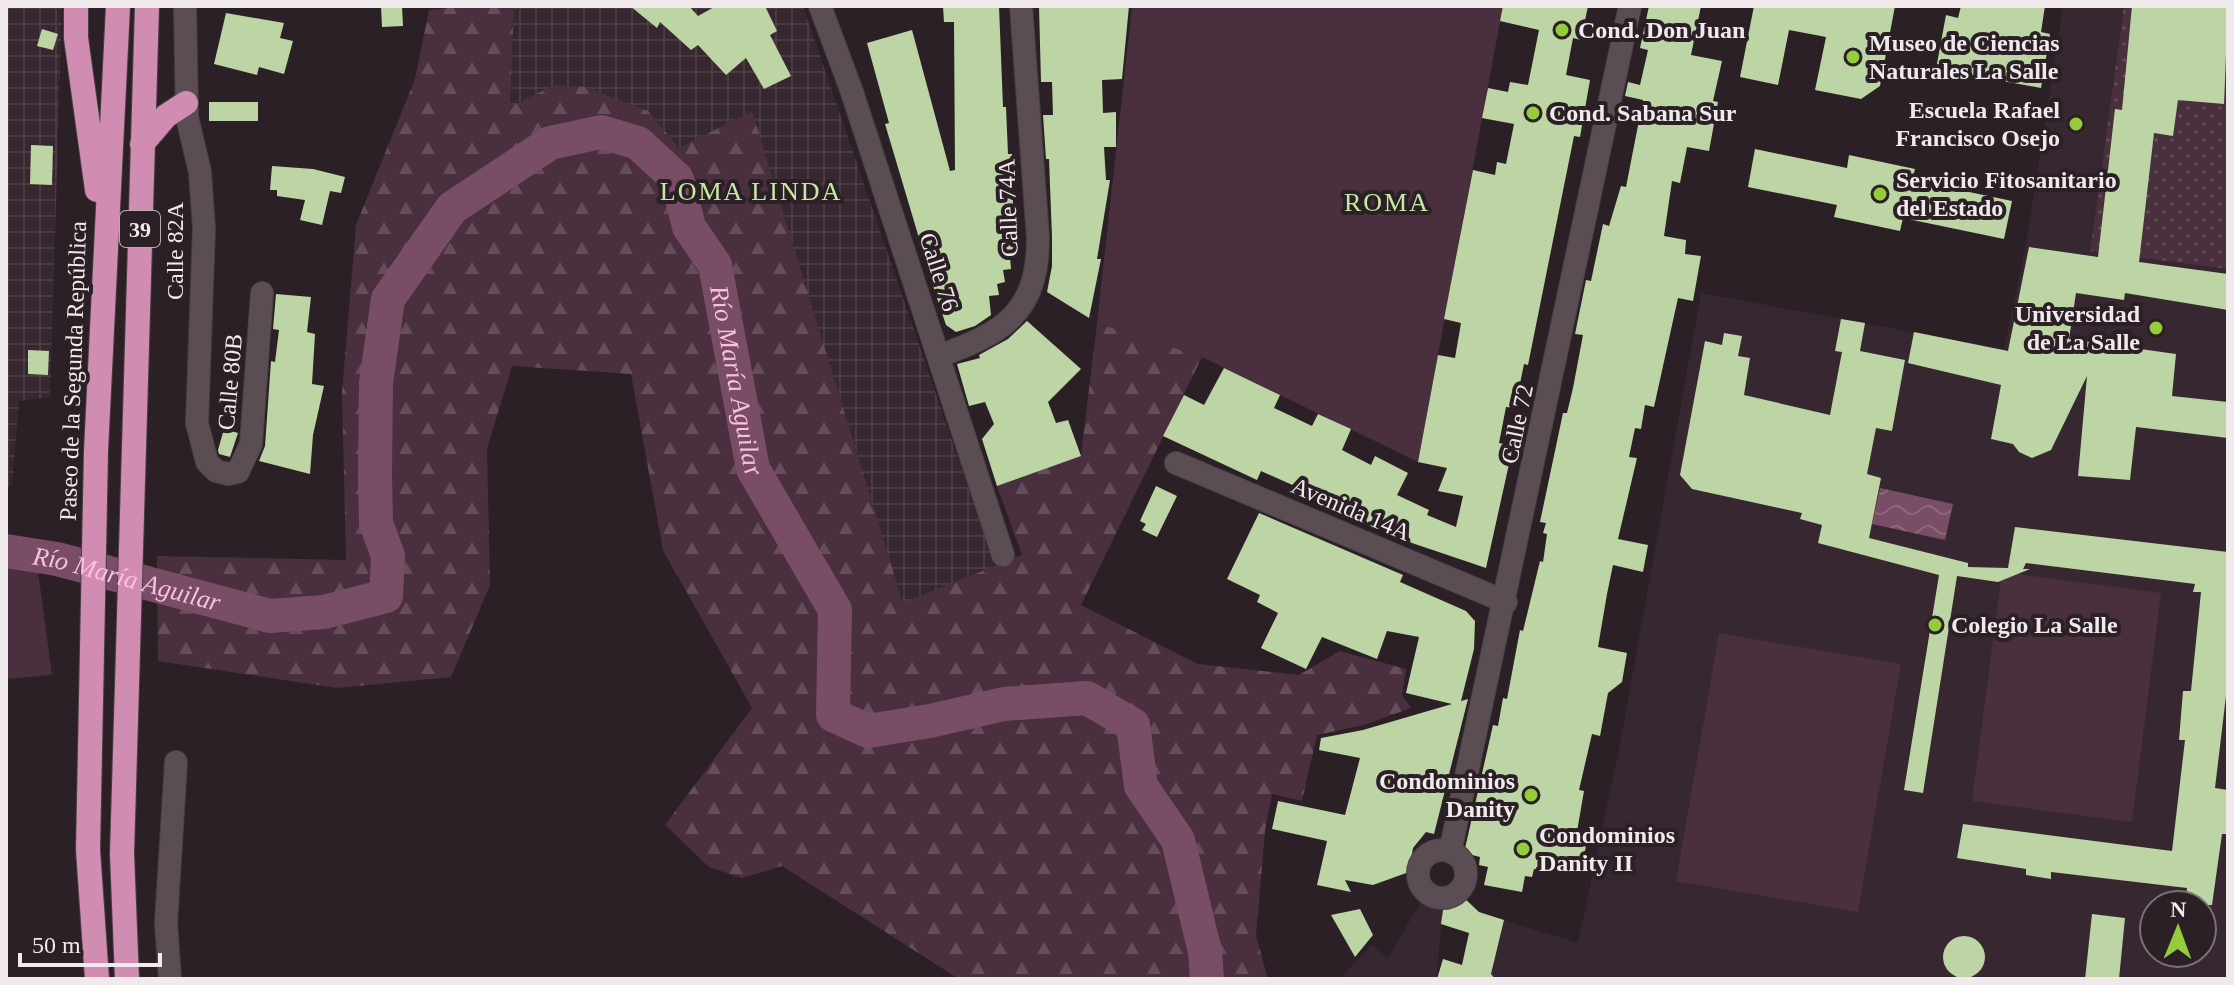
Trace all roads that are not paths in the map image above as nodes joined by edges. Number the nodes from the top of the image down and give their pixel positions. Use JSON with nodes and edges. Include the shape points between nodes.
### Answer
{"nodes":[{"id":1,"x":76,"y":6,"type":"edge"},
{"id":2,"x":118,"y":6,"type":"edge"},
{"id":3,"x":147,"y":6,"type":"edge"},
{"id":4,"x":185,"y":6,"type":"edge"},
{"id":5,"x":820,"y":6,"type":"edge"},
{"id":6,"x":1021,"y":6,"type":"edge"},
{"id":7,"x":1630,"y":6,"type":"edge"},
{"id":8,"x":186,"y":103,"type":"junction"},
{"id":9,"x":142,"y":144,"type":"junction"},
{"id":10,"x":105,"y":249,"type":"junction"},
{"id":11,"x":262,"y":293,"type":"dead end"},
{"id":12,"x":939,"y":356,"type":"junction"},
{"id":13,"x":1176,"y":463,"type":"dead end"},
{"id":14,"x":238,"y":472,"type":"joint"},
{"id":15,"x":1003,"y":555,"type":"dead end"},
{"id":16,"x":1506,"y":602,"type":"junction"},
{"id":17,"x":176,"y":762,"type":"dead end"},
{"id":18,"x":1450,"y":852,"type":"dead end"},
{"id":19,"x":97,"y":979,"type":"edge"},
{"id":20,"x":127,"y":979,"type":"edge"},
{"id":21,"x":170,"y":979,"type":"edge"}],
"edges":[{"from":1,"to":10,"type":"highway"},
{"from":2,"to":10,"type":"highway","name":"Paseo de la Segunda República","number":"39"},
{"from":3,"to":9,"type":"highway","number":"39"},
{"from":4,"to":8,"type":"street","name":"Calle 82A"},
{"from":5,"to":12,"type":"street","name":"Calle 76"},
{"from":6,"to":12,"type":"street","name":"Calle 74A","via":[[1038,238],[1035,274],[1023,302],[1000,329]]},
{"from":7,"to":16,"type":"street","name":"Calle 72"},
{"from":8,"to":9,"type":"highway","via":[[166,116]]},
{"from":8,"to":14,"type":"street","name":"Calle 82A","via":[[200,172],[204,229],[199,434],[207,462],[216,471]]},
{"from":9,"to":20,"type":"highway","number":"39","via":[[122,854]]},
{"from":10,"to":19,"type":"highway","name":"Paseo de la Segunda República","number":"39","via":[[89,864]]},
{"from":11,"to":14,"type":"street","name":"Calle 80B","via":[[251,444]]},
{"from":12,"to":15,"type":"street","name":"Calle 76"},
{"from":13,"to":16,"type":"street","name":"Avenida 14A"},
{"from":16,"to":18,"type":"street","name":"Calle 72"},
{"from":17,"to":21,"type":"street","via":[[166,923]]}]}
